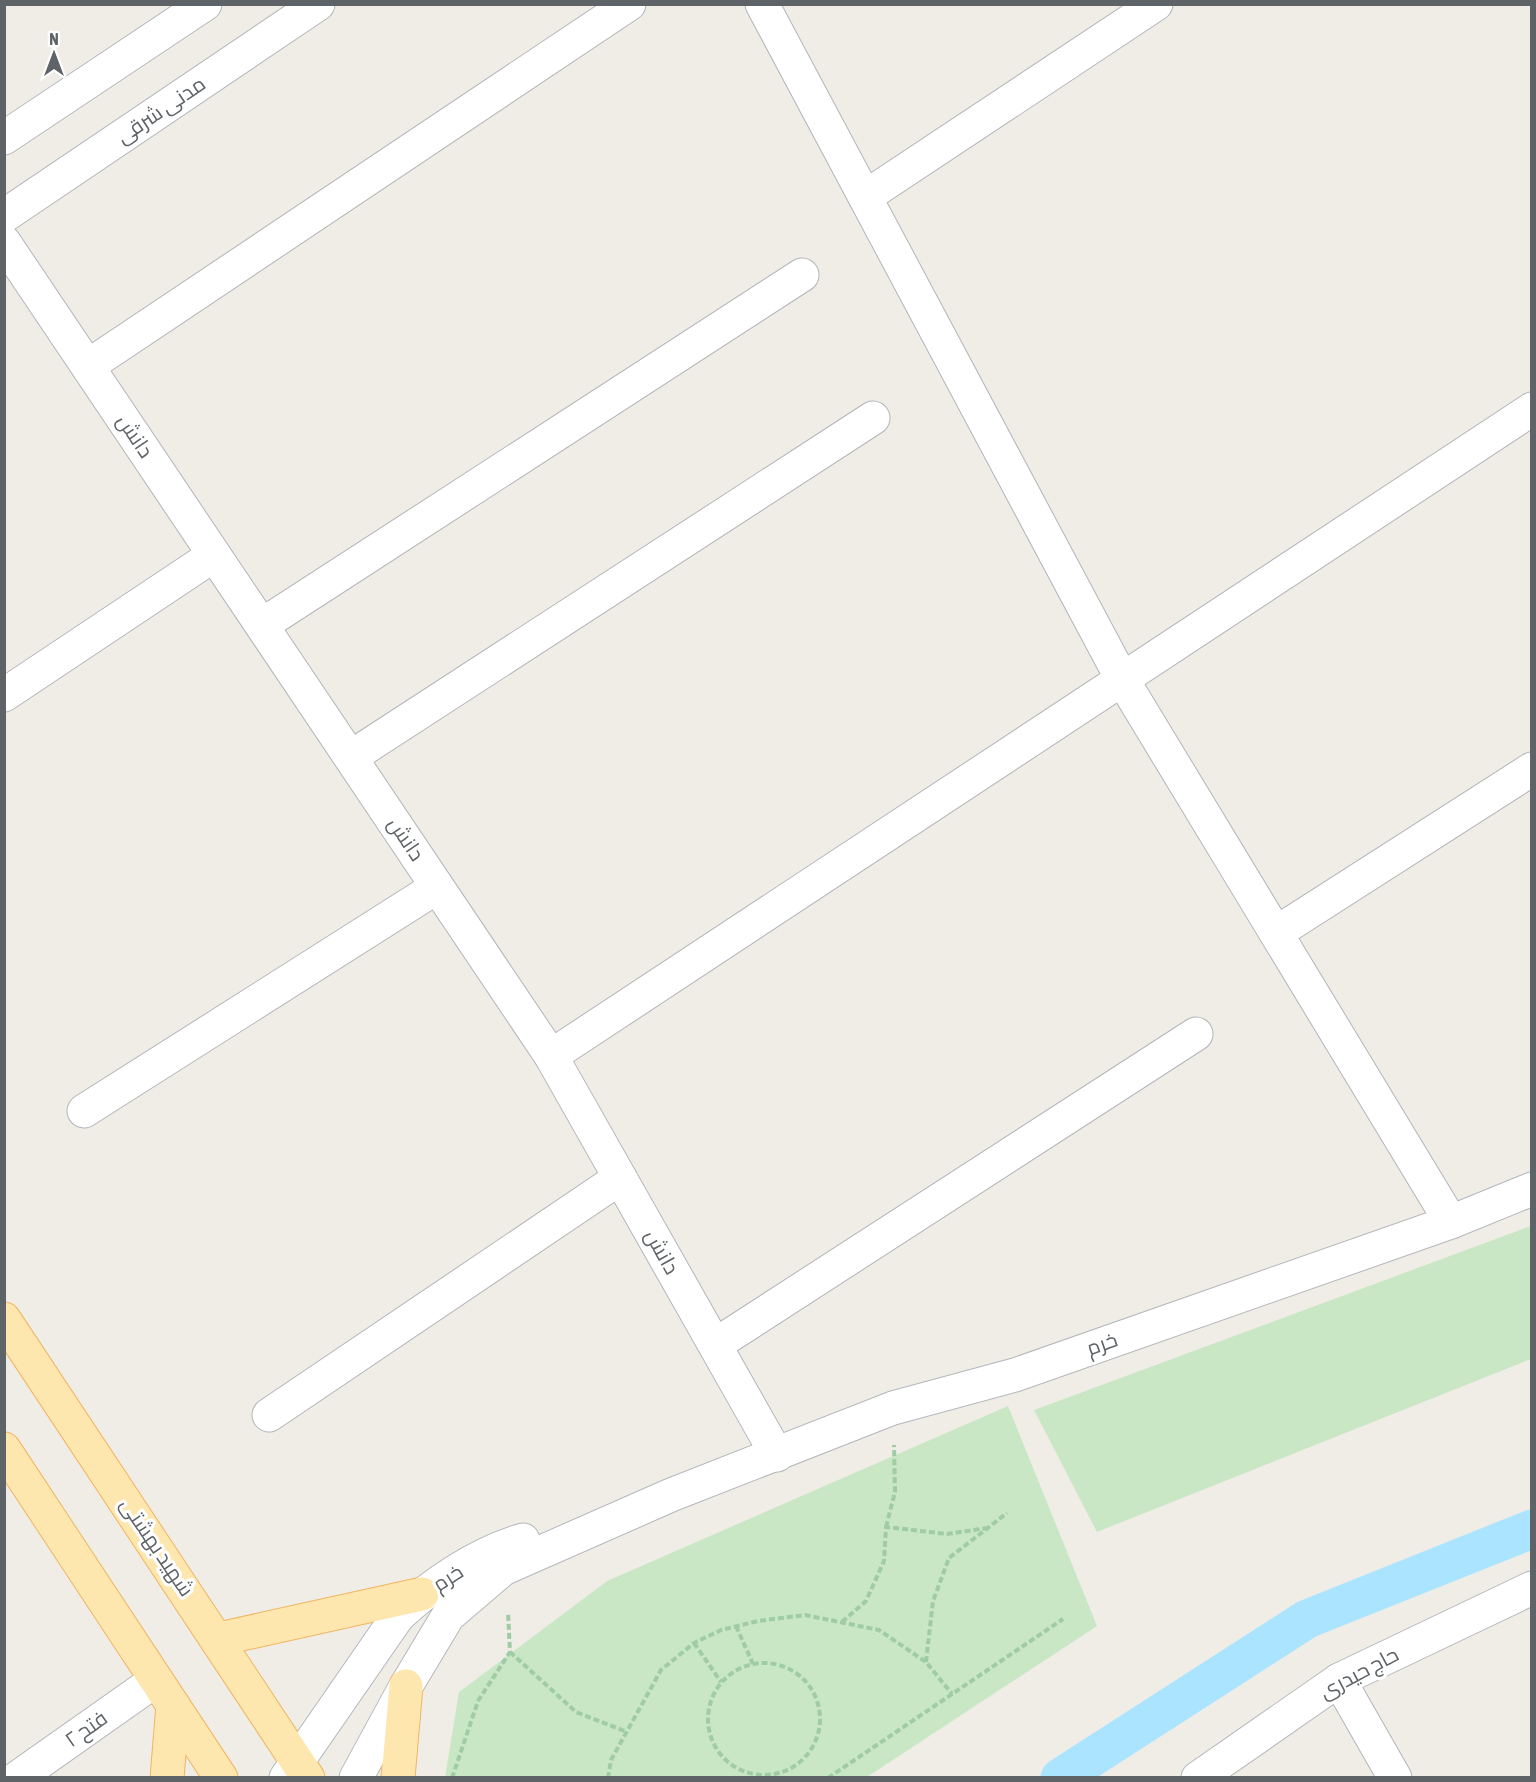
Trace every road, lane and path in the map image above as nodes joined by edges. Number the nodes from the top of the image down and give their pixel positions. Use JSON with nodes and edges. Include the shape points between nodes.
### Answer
{"nodes":[{"id":1,"x":205,"y":4,"type":"edge"},
{"id":2,"x":318,"y":4,"type":"edge"},
{"id":3,"x":629,"y":4,"type":"edge"},
{"id":4,"x":762,"y":4,"type":"edge"},
{"id":5,"x":1156,"y":4,"type":"edge"},
{"id":6,"x":4,"y":138,"type":"edge"},
{"id":7,"x":866,"y":197,"type":"junction"},
{"id":8,"x":4,"y":216,"type":"edge"},
{"id":9,"x":4,"y":242,"type":"edge"},
{"id":10,"x":802,"y":275,"type":"dead end"},
{"id":11,"x":88,"y":366,"type":"junction"},
{"id":12,"x":1532,"y":409,"type":"edge"},
{"id":13,"x":873,"y":418,"type":"dead end"},
{"id":14,"x":214,"y":555,"type":"junction"},
{"id":15,"x":262,"y":625,"type":"junction"},
{"id":16,"x":1122,"y":679,"type":"junction"},
{"id":17,"x":4,"y":696,"type":"edge"},
{"id":18,"x":351,"y":757,"type":"junction"},
{"id":19,"x":1532,"y":769,"type":"edge"},
{"id":20,"x":437,"y":887,"type":"junction"},
{"id":21,"x":1276,"y":933,"type":"junction"},
{"id":22,"x":1196,"y":1034,"type":"dead end"},
{"id":23,"x":551,"y":1056,"type":"junction"},
{"id":24,"x":84,"y":1111,"type":"dead end"},
{"id":25,"x":620,"y":1178,"type":"junction"},
{"id":26,"x":1532,"y":1189,"type":"edge"},
{"id":27,"x":1451,"y":1222,"type":"junction"},
{"id":28,"x":4,"y":1318,"type":"edge"},
{"id":29,"x":715,"y":1345,"type":"junction"},
{"id":30,"x":893,"y":1408,"type":"junction"},
{"id":31,"x":269,"y":1415,"type":"dead end"},
{"id":32,"x":4,"y":1449,"type":"edge"},
{"id":33,"x":777,"y":1455,"type":"junction"},
{"id":34,"x":671,"y":1495,"type":"junction"},
{"id":35,"x":1007,"y":1513,"type":"dead end"},
{"id":36,"x":886,"y":1527,"type":"junction"},
{"id":37,"x":987,"y":1528,"type":"junction"},
{"id":38,"x":1532,"y":1588,"type":"edge"},
{"id":39,"x":422,"y":1594,"type":"junction"},
{"id":40,"x":1063,"y":1620,"type":"dead end"},
{"id":41,"x":841,"y":1623,"type":"junction"},
{"id":42,"x":736,"y":1626,"type":"junction"},
{"id":43,"x":219,"y":1639,"type":"junction"},
{"id":44,"x":694,"y":1643,"type":"junction"},
{"id":45,"x":926,"y":1662,"type":"junction"},
{"id":46,"x":753,"y":1664,"type":"junction"},
{"id":47,"x":1339,"y":1680,"type":"junction"},
{"id":48,"x":721,"y":1682,"type":"junction"},
{"id":49,"x":406,"y":1686,"type":"junction"},
{"id":50,"x":165,"y":1692,"type":"junction"},
{"id":51,"x":952,"y":1694,"type":"junction"},
{"id":52,"x":627,"y":1732,"type":"junction"},
{"id":53,"x":298,"y":1772,"type":"edge"},
{"id":54,"x":16,"y":1778,"type":"edge"},
{"id":55,"x":167,"y":1778,"type":"edge"},
{"id":56,"x":221,"y":1778,"type":"edge"},
{"id":57,"x":356,"y":1778,"type":"edge"},
{"id":58,"x":398,"y":1778,"type":"edge"},
{"id":59,"x":452,"y":1778,"type":"edge"},
{"id":60,"x":608,"y":1778,"type":"edge"},
{"id":61,"x":828,"y":1778,"type":"edge"},
{"id":62,"x":1198,"y":1778,"type":"edge"},
{"id":63,"x":1395,"y":1778,"type":"edge"}],
"edges":[{"from":1,"to":6,"type":"street"},
{"from":2,"to":8,"type":"street","name":"مدنی شرقی"},
{"from":3,"to":11,"type":"street"},
{"from":4,"to":7,"type":"street"},
{"from":5,"to":7,"type":"street"},
{"from":7,"to":16,"type":"street"},
{"from":9,"to":11,"type":"street","name":"دانش"},
{"from":10,"to":15,"type":"street"},
{"from":11,"to":14,"type":"street","name":"دانش"},
{"from":12,"to":16,"type":"street"},
{"from":13,"to":18,"type":"street"},
{"from":14,"to":15,"type":"street","name":"دانش"},
{"from":14,"to":17,"type":"street"},
{"from":15,"to":18,"type":"street","name":"دانش"},
{"from":16,"to":21,"type":"street"},
{"from":16,"to":23,"type":"street"},
{"from":18,"to":20,"type":"street","name":"دانش"},
{"from":19,"to":21,"type":"street"},
{"from":20,"to":23,"type":"street","name":"دانش"},
{"from":20,"to":24,"type":"street"},
{"from":21,"to":27,"type":"street"},
{"from":22,"to":29,"type":"street"},
{"from":23,"to":25,"type":"street","name":"دانش"},
{"from":25,"to":29,"type":"street","name":"دانش"},
{"from":25,"to":31,"type":"street"},
{"from":26,"to":27,"type":"street","name":"خرم"},
{"from":27,"to":30,"type":"street","name":"خرم","via":[[1016,1375]]},
{"from":28,"to":43,"type":"main road","name":"شهید بهشتی"},
{"from":29,"to":33,"type":"street","name":"دانش"},
{"from":30,"to":33,"type":"street","name":"خرم"},
{"from":30,"to":36,"type":"path","via":[[895,1492]]},
{"from":32,"to":50,"type":"main road"},
{"from":33,"to":34,"type":"street","name":"خرم"},
{"from":34,"to":39,"type":"street","name":"خرم","via":[[501,1546]]},
{"from":34,"to":49,"type":"street","name":"خرم","via":[[503,1569],[448,1616]]},
{"from":35,"to":37,"type":"path"},
{"from":36,"to":37,"type":"path","via":[[947,1534]]},
{"from":36,"to":41,"type":"path","via":[[884,1561],[867,1601]]},
{"from":37,"to":45,"type":"path","via":[[949,1558],[933,1601]]},
{"from":38,"to":47,"type":"street","name":"حاج حیدری"},
{"from":39,"to":43,"type":"main road"},
{"from":39,"to":53,"type":"street","name":"خرم","via":[[398,1616]]},
{"from":40,"to":51,"type":"path"},
{"from":41,"to":42,"type":"path","via":[[805,1615]]},
{"from":41,"to":45,"type":"path","via":[[879,1630]]},
{"from":42,"to":44,"type":"path"},
{"from":42,"to":46,"type":"path"},
{"from":43,"to":53,"type":"main road","name":"شهید بهشتی"},
{"from":44,"to":48,"type":"path"},
{"from":44,"to":52,"type":"path","via":[[662,1670]]},
{"from":45,"to":51,"type":"path"},
{"from":46,"to":48,"type":"path","via":[[736,1670]]},
{"from":46,"to":48,"type":"path","via":[[789,1668],[809,1685],[821,1709],[821,1728],[815,1745],[804,1760],[789,1770],[771,1776],[751,1774],[734,1767],[720,1754],[710,1737],[707,1718],[711,1699]]},
{"from":47,"to":62,"type":"street","name":"حاج حیدری"},
{"from":47,"to":63,"type":"street"},
{"from":49,"to":57,"type":"street","name":"خرم"},
{"from":49,"to":58,"type":"main road"},
{"from":50,"to":54,"type":"street","name":"فتح ۲"},
{"from":50,"to":55,"type":"main road"},
{"from":50,"to":56,"type":"main road"},
{"from":51,"to":61,"type":"path"},
{"from":52,"to":59,"type":"path","via":[[576,1713],[510,1652],[478,1701]]},
{"from":52,"to":60,"type":"path","via":[[611,1761]]}]}
